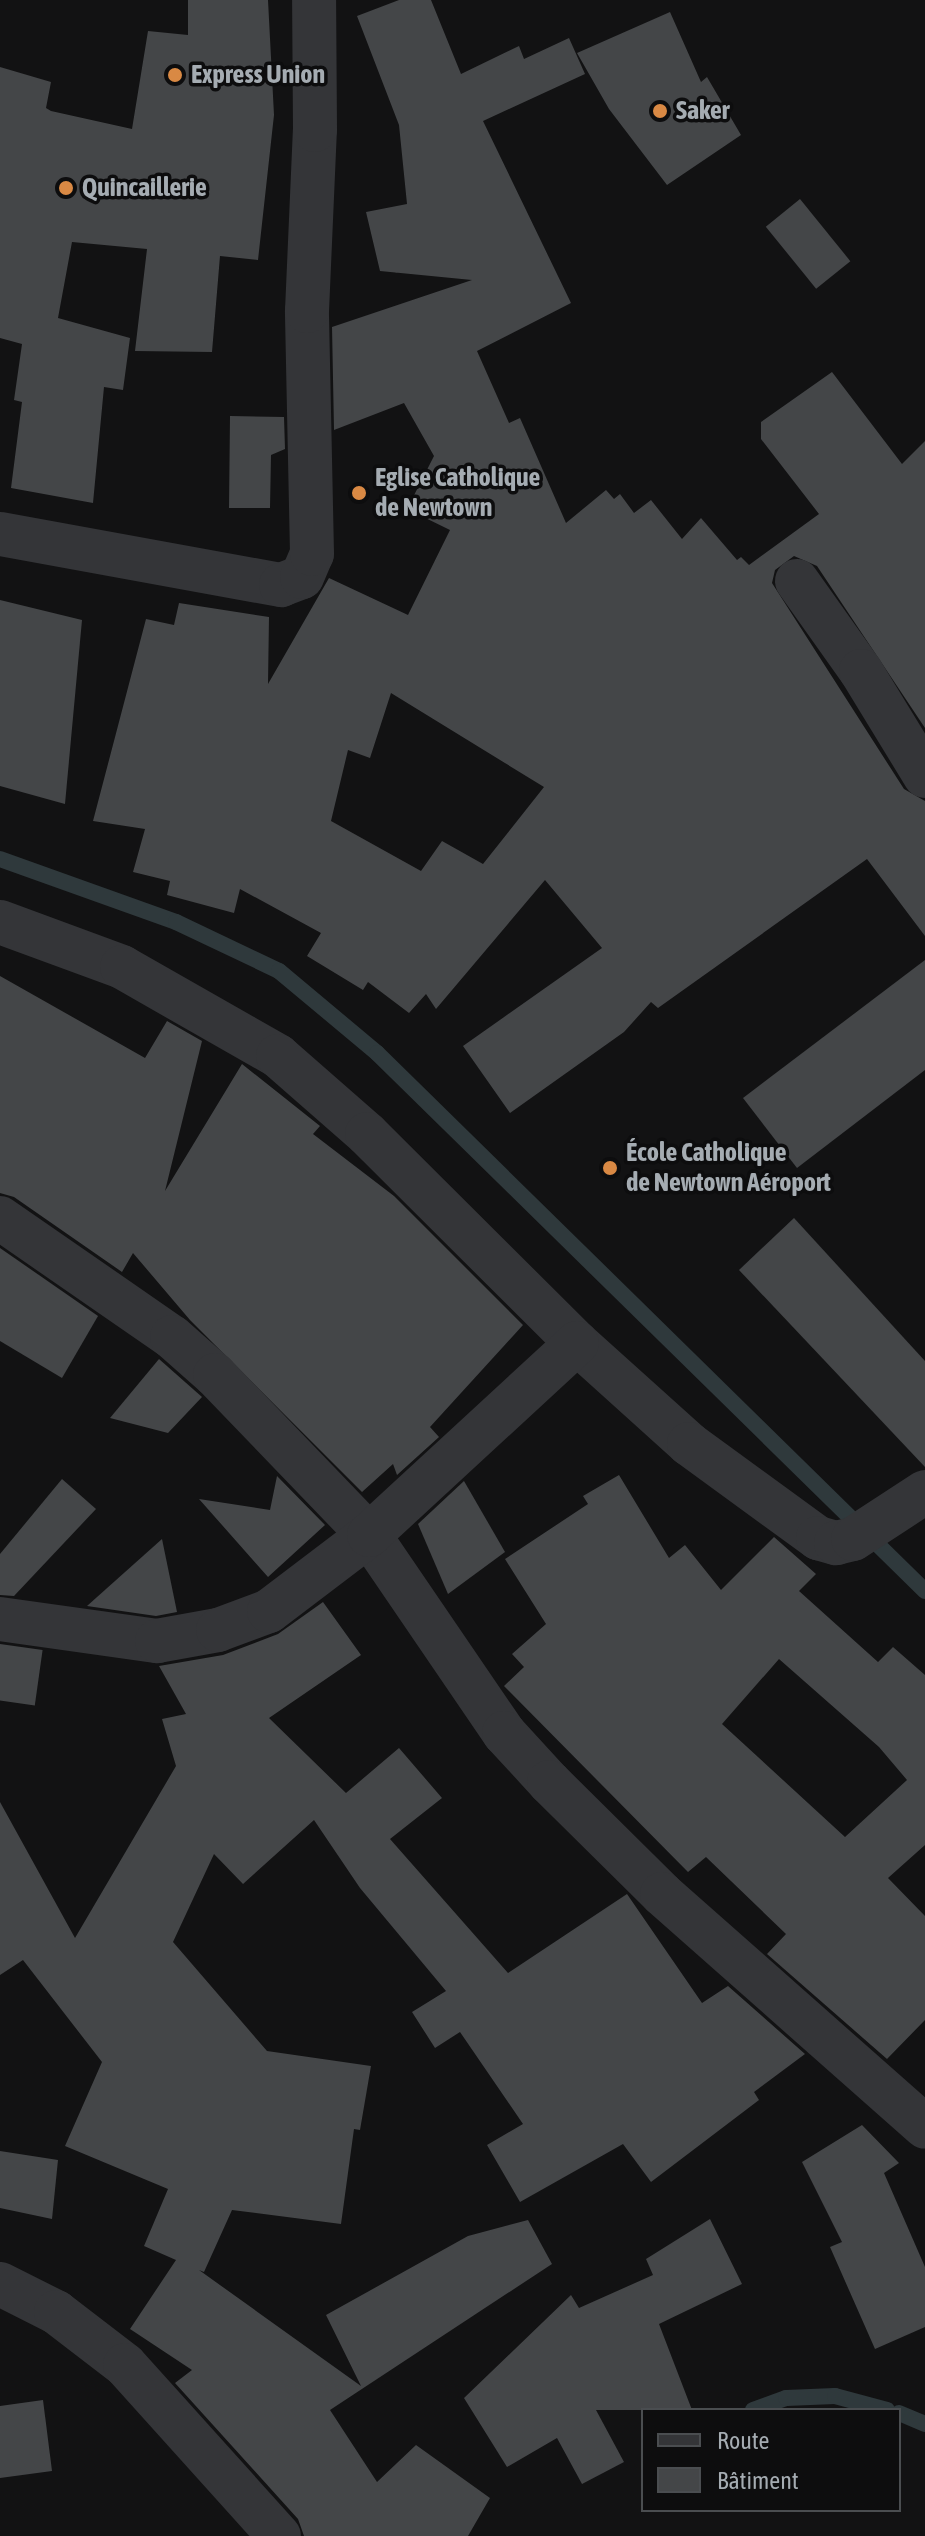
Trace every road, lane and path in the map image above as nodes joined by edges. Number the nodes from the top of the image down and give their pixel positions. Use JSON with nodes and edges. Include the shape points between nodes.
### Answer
{"nodes":[{"id":1,"x":314,"y":0,"type":"edge"},
{"id":2,"x":0,"y":534,"type":"edge"},
{"id":3,"x":797,"y":581,"type":"dead end"},
{"id":4,"x":925,"y":776,"type":"edge"},
{"id":5,"x":0,"y":922,"type":"edge"},
{"id":6,"x":0,"y":1218,"type":"edge"},
{"id":7,"x":577,"y":1343,"type":"junction"},
{"id":8,"x":920,"y":1496,"type":"edge"},
{"id":9,"x":369,"y":1535,"type":"junction"},
{"id":10,"x":0,"y":1619,"type":"edge"},
{"id":11,"x":925,"y":2127,"type":"edge"},
{"id":12,"x":0,"y":2284,"type":"edge"},
{"id":13,"x":279,"y":2536,"type":"edge"}],
"edges":[{"from":1,"to":2,"type":"street","via":[[307,311],[312,554],[302,577],[281,585]]},
{"from":3,"to":4,"type":"street","via":[[861,671]]},
{"from":5,"to":7,"type":"street","via":[[122,967],[278,1056],[367,1134]]},
{"from":6,"to":9,"type":"street","via":[[172,1337]]},
{"from":7,"to":8,"type":"street","via":[[689,1444],[818,1538],[836,1543],[868,1532]]},
{"from":7,"to":9,"type":"street"},
{"from":9,"to":10,"type":"street","via":[[269,1611],[218,1630],[157,1641]]},
{"from":9,"to":11,"type":"street","via":[[504,1733],[549,1782],[662,1894]]},
{"from":12,"to":13,"type":"street","via":[[56,2312],[125,2365]]}]}
